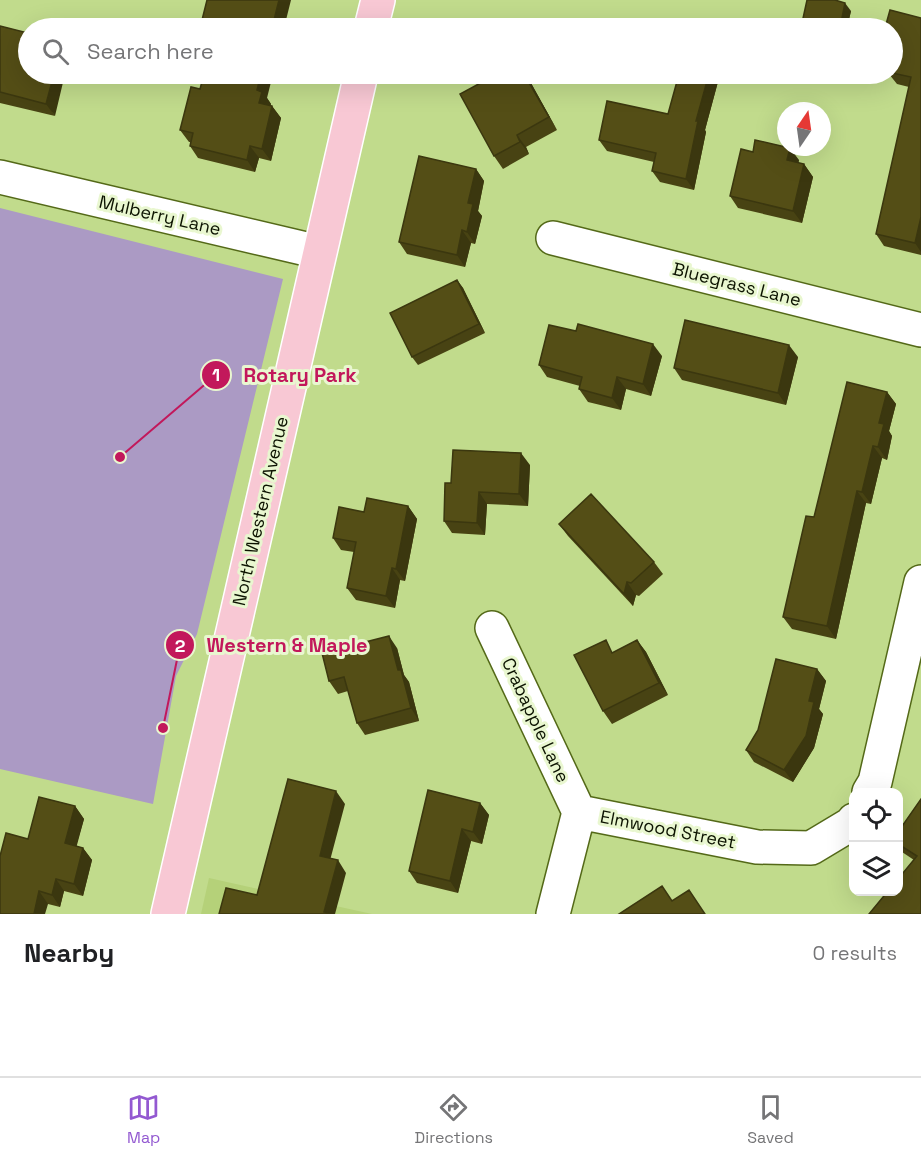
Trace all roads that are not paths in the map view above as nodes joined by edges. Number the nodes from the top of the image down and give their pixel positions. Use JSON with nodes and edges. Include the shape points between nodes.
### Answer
{"nodes":[{"id":1,"x":378,"y":0,"type":"edge"},
{"id":2,"x":374,"y":18,"type":"edge"},
{"id":3,"x":359,"y":84,"type":"edge"},
{"id":4,"x":0,"y":177,"type":"edge"},
{"id":5,"x":553,"y":238,"type":"dead end"},
{"id":6,"x":319,"y":252,"type":"junction"},
{"id":7,"x":921,"y":330,"type":"edge"},
{"id":8,"x":921,"y":582,"type":"edge"},
{"id":9,"x":492,"y":628,"type":"dead end"},
{"id":10,"x":871,"y":788,"type":"edge"},
{"id":11,"x":579,"y":812,"type":"junction"},
{"id":12,"x":849,"y":825,"type":"edge"},
{"id":13,"x":168,"y":914,"type":"edge"},
{"id":14,"x":554,"y":914,"type":"edge"}],
"edges":[{"from":1,"to":2,"type":"main road"},
{"from":3,"to":6,"type":"main road","name":"North Western Avenue"},
{"from":4,"to":6,"type":"street","name":"Mulberry Lane"},
{"from":5,"to":7,"type":"street","name":"Bluegrass Lane"},
{"from":6,"to":13,"type":"main road","name":"North Western Avenue"},
{"from":8,"to":10,"type":"street"},
{"from":9,"to":11,"type":"street","name":"Crabapple Lane"},
{"from":11,"to":12,"type":"street","name":"Elmwood Street","via":[[757,847],[811,848]]},
{"from":11,"to":14,"type":"street","name":"Elmwood Street"}]}
